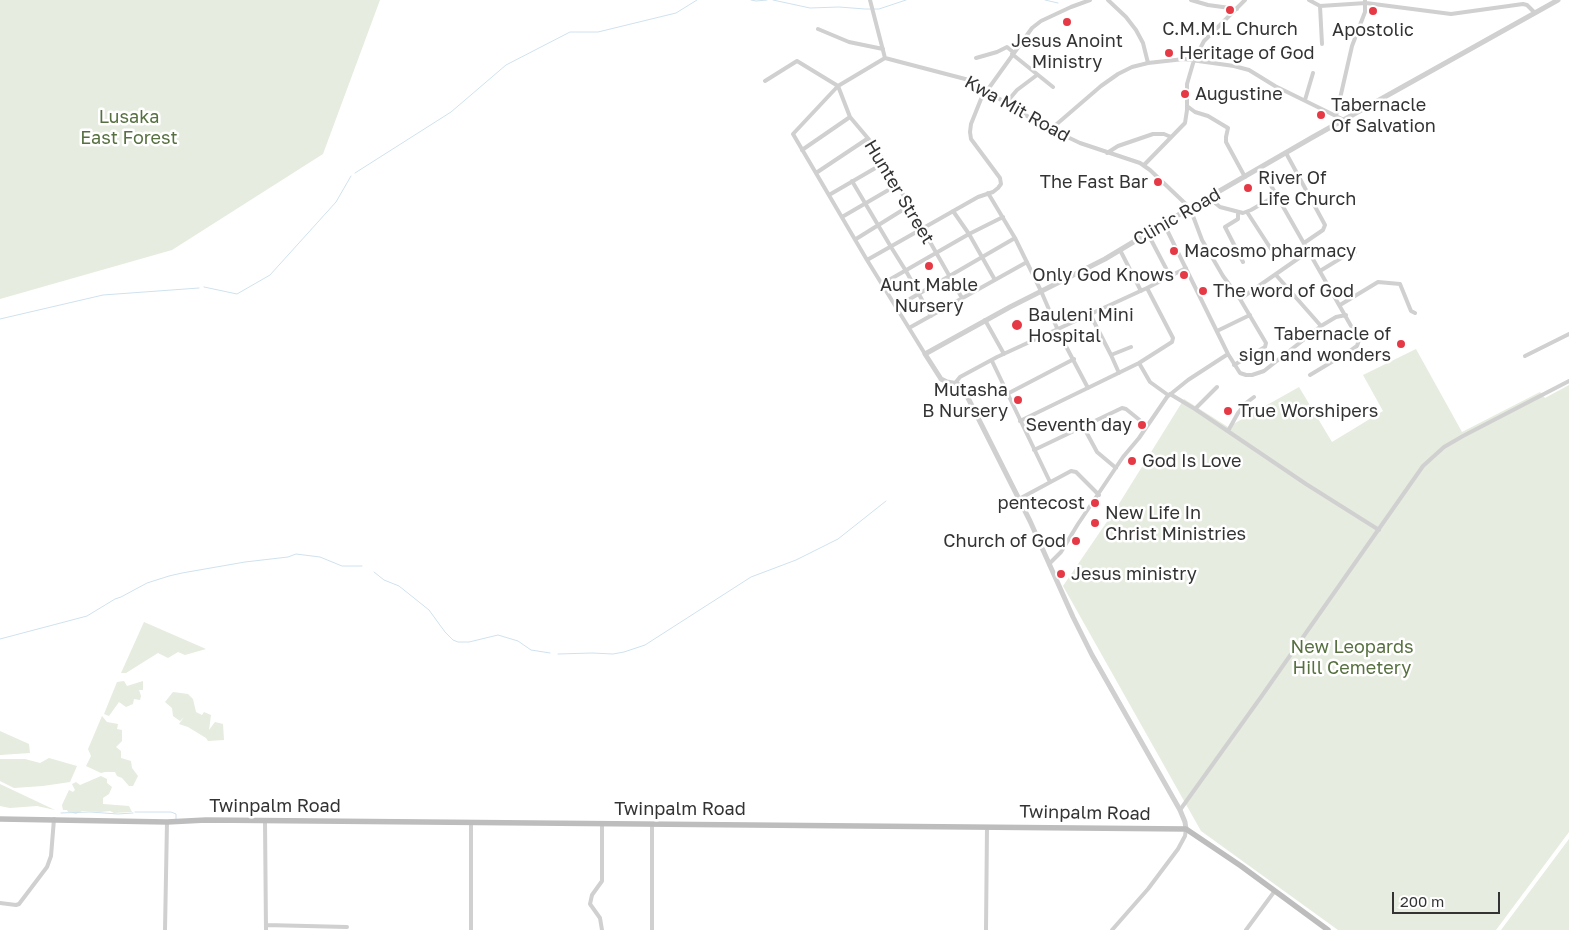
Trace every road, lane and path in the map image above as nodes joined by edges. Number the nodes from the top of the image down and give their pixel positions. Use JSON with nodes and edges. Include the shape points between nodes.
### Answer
{"nodes":[{"id":1,"x":870,"y":0,"type":"edge"},
{"id":2,"x":1090,"y":0,"type":"edge"},
{"id":3,"x":1108,"y":0,"type":"edge"},
{"id":4,"x":1191,"y":0,"type":"edge"},
{"id":5,"x":1245,"y":0,"type":"edge"},
{"id":6,"x":1309,"y":0,"type":"edge"},
{"id":7,"x":1398,"y":0,"type":"edge"},
{"id":8,"x":1558,"y":0,"type":"edge"},
{"id":9,"x":1366,"y":2,"type":"edge"},
{"id":10,"x":1551,"y":2,"type":"edge"},
{"id":11,"x":1320,"y":6,"type":"junction"},
{"id":12,"x":1396,"y":7,"type":"junction"},
{"id":13,"x":1237,"y":9,"type":"junction"},
{"id":14,"x":1535,"y":12,"type":"junction"},
{"id":15,"x":818,"y":29,"type":"dead end"},
{"id":16,"x":1322,"y":44,"type":"dead end"},
{"id":17,"x":882,"y":49,"type":"junction"},
{"id":18,"x":1013,"y":53,"type":"junction"},
{"id":19,"x":885,"y":58,"type":"junction"},
{"id":20,"x":976,"y":58,"type":"dead end"},
{"id":21,"x":1194,"y":60,"type":"junction"},
{"id":22,"x":1148,"y":63,"type":"junction"},
{"id":23,"x":1313,"y":73,"type":"dead end"},
{"id":24,"x":1037,"y":75,"type":"junction"},
{"id":25,"x":765,"y":81,"type":"dead end"},
{"id":26,"x":838,"y":86,"type":"junction"},
{"id":27,"x":1053,"y":87,"type":"dead end"},
{"id":28,"x":986,"y":90,"type":"junction"},
{"id":29,"x":1305,"y":100,"type":"junction"},
{"id":30,"x":1006,"y":103,"type":"junction"},
{"id":31,"x":1187,"y":106,"type":"junction"},
{"id":32,"x":1336,"y":116,"type":"junction"},
{"id":33,"x":850,"y":117,"type":"junction"},
{"id":34,"x":1344,"y":120,"type":"junction"},
{"id":35,"x":1051,"y":129,"type":"junction"},
{"id":36,"x":1171,"y":137,"type":"junction"},
{"id":37,"x":867,"y":139,"type":"junction"},
{"id":38,"x":802,"y":150,"type":"junction"},
{"id":39,"x":1107,"y":153,"type":"junction"},
{"id":40,"x":1286,"y":153,"type":"junction"},
{"id":41,"x":884,"y":163,"type":"junction"},
{"id":42,"x":1144,"y":165,"type":"junction"},
{"id":43,"x":1261,"y":168,"type":"junction"},
{"id":44,"x":816,"y":173,"type":"junction"},
{"id":45,"x":1245,"y":177,"type":"junction"},
{"id":46,"x":852,"y":181,"type":"junction"},
{"id":47,"x":897,"y":185,"type":"junction"},
{"id":48,"x":988,"y":193,"type":"junction"},
{"id":49,"x":829,"y":195,"type":"junction"},
{"id":50,"x":1277,"y":195,"type":"junction"},
{"id":51,"x":1209,"y":198,"type":"junction"},
{"id":52,"x":866,"y":204,"type":"junction"},
{"id":53,"x":909,"y":206,"type":"junction"},
{"id":54,"x":1190,"y":208,"type":"junction"},
{"id":55,"x":953,"y":211,"type":"junction"},
{"id":56,"x":1238,"y":212,"type":"junction"},
{"id":57,"x":1247,"y":212,"type":"junction"},
{"id":58,"x":842,"y":217,"type":"junction"},
{"id":59,"x":1003,"y":217,"type":"junction"},
{"id":60,"x":1164,"y":224,"type":"junction"},
{"id":61,"x":878,"y":226,"type":"junction"},
{"id":62,"x":922,"y":229,"type":"junction"},
{"id":63,"x":969,"y":234,"type":"junction"},
{"id":64,"x":1148,"y":234,"type":"junction"},
{"id":65,"x":1015,"y":238,"type":"junction"},
{"id":66,"x":856,"y":239,"type":"junction"},
{"id":67,"x":1304,"y":243,"type":"junction"},
{"id":68,"x":891,"y":247,"type":"junction"},
{"id":69,"x":1271,"y":249,"type":"dead end"},
{"id":70,"x":1120,"y":250,"type":"junction"},
{"id":71,"x":1309,"y":252,"type":"junction"},
{"id":72,"x":1355,"y":252,"type":"dead end"},
{"id":73,"x":937,"y":254,"type":"junction"},
{"id":74,"x":982,"y":257,"type":"junction"},
{"id":75,"x":867,"y":260,"type":"junction"},
{"id":76,"x":1026,"y":262,"type":"junction"},
{"id":77,"x":1243,"y":262,"type":"dead end"},
{"id":78,"x":1186,"y":268,"type":"junction"},
{"id":79,"x":906,"y":270,"type":"junction"},
{"id":80,"x":1320,"y":271,"type":"junction"},
{"id":81,"x":1276,"y":275,"type":"junction"},
{"id":82,"x":949,"y":276,"type":"junction"},
{"id":83,"x":1170,"y":276,"type":"junction"},
{"id":84,"x":995,"y":280,"type":"junction"},
{"id":85,"x":882,"y":284,"type":"junction"},
{"id":86,"x":1147,"y":288,"type":"junction"},
{"id":87,"x":1041,"y":291,"type":"junction"},
{"id":88,"x":1141,"y":291,"type":"junction"},
{"id":89,"x":919,"y":293,"type":"junction"},
{"id":90,"x":962,"y":298,"type":"junction"},
{"id":91,"x":1240,"y":299,"type":"junction"},
{"id":92,"x":1340,"y":305,"type":"junction"},
{"id":93,"x":896,"y":306,"type":"junction"},
{"id":94,"x":1090,"y":314,"type":"junction"},
{"id":95,"x":1416,"y":314,"type":"dead end"},
{"id":96,"x":1250,"y":315,"type":"junction"},
{"id":97,"x":1346,"y":315,"type":"junction"},
{"id":98,"x":931,"y":316,"type":"junction"},
{"id":99,"x":985,"y":320,"type":"junction"},
{"id":100,"x":1321,"y":326,"type":"junction"},
{"id":101,"x":909,"y":328,"type":"junction"},
{"id":102,"x":1058,"y":330,"type":"junction"},
{"id":103,"x":1218,"y":331,"type":"junction"},
{"id":104,"x":1569,"y":334,"type":"edge"},
{"id":105,"x":1132,"y":347,"type":"dead end"},
{"id":106,"x":924,"y":354,"type":"junction"},
{"id":107,"x":1004,"y":354,"type":"junction"},
{"id":108,"x":1228,"y":354,"type":"junction"},
{"id":109,"x":1111,"y":355,"type":"junction"},
{"id":110,"x":1525,"y":356,"type":"dead end"},
{"id":111,"x":1074,"y":359,"type":"junction"},
{"id":112,"x":992,"y":361,"type":"junction"},
{"id":113,"x":1139,"y":363,"type":"junction"},
{"id":114,"x":1234,"y":365,"type":"junction"},
{"id":115,"x":1119,"y":373,"type":"junction"},
{"id":116,"x":1310,"y":375,"type":"dead end"},
{"id":117,"x":1569,"y":381,"type":"edge"},
{"id":118,"x":956,"y":382,"type":"junction"},
{"id":119,"x":1217,"y":387,"type":"dead end"},
{"id":120,"x":1088,"y":388,"type":"junction"},
{"id":121,"x":1006,"y":394,"type":"junction"},
{"id":122,"x":1169,"y":395,"type":"junction"},
{"id":123,"x":1254,"y":397,"type":"dead end"},
{"id":124,"x":1195,"y":409,"type":"junction"},
{"id":125,"x":1020,"y":421,"type":"junction"},
{"id":126,"x":1083,"y":426,"type":"junction"},
{"id":127,"x":1147,"y":426,"type":"junction"},
{"id":128,"x":1228,"y":431,"type":"junction"},
{"id":129,"x":1034,"y":450,"type":"junction"},
{"id":130,"x":1116,"y":468,"type":"junction"},
{"id":131,"x":1050,"y":482,"type":"junction"},
{"id":132,"x":1099,"y":495,"type":"junction"},
{"id":133,"x":1019,"y":499,"type":"junction"},
{"id":134,"x":1378,"y":530,"type":"junction"},
{"id":135,"x":1048,"y":564,"type":"junction"},
{"id":136,"x":1180,"y":810,"type":"junction"},
{"id":137,"x":0,"y":819,"type":"edge"},
{"id":138,"x":54,"y":819,"type":"junction"},
{"id":139,"x":265,"y":821,"type":"junction"},
{"id":140,"x":167,"y":822,"type":"junction"},
{"id":141,"x":471,"y":823,"type":"junction"},
{"id":142,"x":602,"y":824,"type":"junction"},
{"id":143,"x":652,"y":824,"type":"junction"},
{"id":144,"x":987,"y":827,"type":"junction"},
{"id":145,"x":1186,"y":829,"type":"junction"},
{"id":146,"x":1274,"y":892,"type":"junction"},
{"id":147,"x":0,"y":903,"type":"edge"},
{"id":148,"x":266,"y":925,"type":"junction"},
{"id":149,"x":347,"y":927,"type":"dead end"},
{"id":150,"x":165,"y":930,"type":"edge"},
{"id":151,"x":266,"y":930,"type":"edge"},
{"id":152,"x":471,"y":930,"type":"edge"},
{"id":153,"x":602,"y":930,"type":"edge"},
{"id":154,"x":652,"y":930,"type":"edge"},
{"id":155,"x":986,"y":930,"type":"edge"},
{"id":156,"x":1112,"y":930,"type":"edge"},
{"id":157,"x":1246,"y":930,"type":"edge"},
{"id":158,"x":1328,"y":930,"type":"edge"}],
"edges":[{"from":1,"to":17,"type":"street"},
{"from":2,"to":18,"type":"street","via":[[1036,24]]},
{"from":3,"to":22,"type":"street","via":[[1136,30]]},
{"from":4,"to":13,"type":"street"},
{"from":5,"to":13,"type":"street"},
{"from":6,"to":11,"type":"street"},
{"from":7,"to":12,"type":"street"},
{"from":8,"to":10,"type":"street","name":"Clinic Road"},
{"from":9,"to":11,"type":"street"},
{"from":9,"to":12,"type":"street"},
{"from":9,"to":32,"type":"street"},
{"from":10,"to":14,"type":"street","name":"Clinic Road"},
{"from":11,"to":16,"type":"street"},
{"from":12,"to":14,"type":"street","via":[[1451,14],[1523,4]]},
{"from":13,"to":21,"type":"street","via":[[1207,36]]},
{"from":14,"to":34,"type":"street","name":"Clinic Road"},
{"from":15,"to":17,"type":"street","via":[[849,42]]},
{"from":17,"to":19,"type":"street"},
{"from":18,"to":20,"type":"street","via":[[1007,47]]},
{"from":18,"to":24,"type":"street"},
{"from":18,"to":28,"type":"street"},
{"from":19,"to":26,"type":"street"},
{"from":19,"to":28,"type":"street","name":"Kwa Mit Road","via":[[962,77]]},
{"from":21,"to":22,"type":"street"},
{"from":21,"to":29,"type":"street","via":[[1249,70]]},
{"from":21,"to":31,"type":"street","via":[[1187,84]]},
{"from":22,"to":35,"type":"street","via":[[1112,77]]},
{"from":23,"to":29,"type":"street"},
{"from":24,"to":27,"type":"street"},
{"from":24,"to":30,"type":"street"},
{"from":25,"to":26,"type":"street","via":[[797,61]]},
{"from":26,"to":33,"type":"street","name":"Hunter Street"},
{"from":26,"to":38,"type":"street","via":[[793,134]]},
{"from":28,"to":30,"type":"street","name":"Kwa Mit Road"},
{"from":28,"to":48,"type":"street","via":[[970,132],[972,142],[1001,180],[998,188]]},
{"from":29,"to":32,"type":"street"},
{"from":30,"to":35,"type":"street","name":"Kwa Mit Road"},
{"from":31,"to":36,"type":"street","via":[[1184,123]]},
{"from":31,"to":45,"type":"street","via":[[1228,128],[1226,142]]},
{"from":32,"to":34,"type":"street"},
{"from":33,"to":37,"type":"street","name":"Hunter Street"},
{"from":33,"to":38,"type":"street"},
{"from":34,"to":40,"type":"street","name":"Clinic Road"},
{"from":35,"to":39,"type":"street","name":"Kwa Mit Road"},
{"from":36,"to":39,"type":"street","via":[[1153,134]]},
{"from":36,"to":42,"type":"street"},
{"from":37,"to":41,"type":"street","name":"Hunter Street"},
{"from":37,"to":44,"type":"street"},
{"from":38,"to":44,"type":"street"},
{"from":39,"to":42,"type":"street","name":"Kwa Mit Road"},
{"from":40,"to":43,"type":"street","name":"Clinic Road"},
{"from":40,"to":67,"type":"street","via":[[1325,225],[1324,230]]},
{"from":41,"to":46,"type":"street"},
{"from":41,"to":47,"type":"street","name":"Hunter Street"},
{"from":42,"to":54,"type":"street","name":"Kwa Mit Road"},
{"from":43,"to":45,"type":"street","name":"Clinic Road"},
{"from":43,"to":50,"type":"street"},
{"from":44,"to":49,"type":"street"},
{"from":45,"to":51,"type":"street","name":"Clinic Road"},
{"from":46,"to":49,"type":"street"},
{"from":46,"to":52,"type":"street"},
{"from":47,"to":52,"type":"street"},
{"from":47,"to":53,"type":"street","name":"Hunter Street"},
{"from":48,"to":55,"type":"street"},
{"from":48,"to":59,"type":"street"},
{"from":49,"to":58,"type":"street"},
{"from":50,"to":57,"type":"street"},
{"from":50,"to":67,"type":"street"},
{"from":51,"to":54,"type":"street","name":"Clinic Road"},
{"from":51,"to":56,"type":"street","via":[[1220,207]]},
{"from":52,"to":58,"type":"street"},
{"from":52,"to":61,"type":"street"},
{"from":53,"to":61,"type":"street"},
{"from":53,"to":62,"type":"street","name":"Hunter Street"},
{"from":54,"to":60,"type":"street","name":"Clinic Road"},
{"from":54,"to":91,"type":"street","via":[[1202,240]]},
{"from":55,"to":62,"type":"street"},
{"from":55,"to":63,"type":"street"},
{"from":56,"to":57,"type":"street"},
{"from":56,"to":77,"type":"street","via":[[1238,219],[1225,227]]},
{"from":57,"to":69,"type":"street"},
{"from":58,"to":66,"type":"street"},
{"from":59,"to":63,"type":"street"},
{"from":59,"to":65,"type":"street"},
{"from":60,"to":64,"type":"street","name":"Clinic Road"},
{"from":60,"to":78,"type":"street"},
{"from":61,"to":66,"type":"street"},
{"from":61,"to":68,"type":"street"},
{"from":62,"to":68,"type":"street"},
{"from":62,"to":73,"type":"street","name":"Hunter Street"},
{"from":63,"to":73,"type":"street"},
{"from":63,"to":74,"type":"street"},
{"from":64,"to":70,"type":"street","name":"Clinic Road"},
{"from":64,"to":83,"type":"street"},
{"from":65,"to":74,"type":"street"},
{"from":65,"to":76,"type":"street"},
{"from":66,"to":75,"type":"street"},
{"from":67,"to":71,"type":"street"},
{"from":68,"to":75,"type":"street"},
{"from":68,"to":79,"type":"street"},
{"from":70,"to":87,"type":"street","name":"Clinic Road"},
{"from":70,"to":88,"type":"street"},
{"from":71,"to":80,"type":"street"},
{"from":71,"to":81,"type":"street"},
{"from":72,"to":80,"type":"street"},
{"from":73,"to":79,"type":"street"},
{"from":73,"to":82,"type":"street","name":"Hunter Street"},
{"from":74,"to":82,"type":"street"},
{"from":74,"to":84,"type":"street"},
{"from":75,"to":85,"type":"street"},
{"from":76,"to":84,"type":"street"},
{"from":76,"to":87,"type":"street"},
{"from":78,"to":83,"type":"street"},
{"from":78,"to":103,"type":"street"},
{"from":79,"to":85,"type":"street"},
{"from":79,"to":89,"type":"street"},
{"from":80,"to":92,"type":"street"},
{"from":81,"to":91,"type":"street"},
{"from":81,"to":100,"type":"street"},
{"from":82,"to":89,"type":"street"},
{"from":82,"to":90,"type":"street","name":"Hunter Street"},
{"from":83,"to":86,"type":"street"},
{"from":84,"to":90,"type":"street"},
{"from":85,"to":93,"type":"street"},
{"from":86,"to":88,"type":"street"},
{"from":86,"to":113,"type":"street","via":[[1173,340]]},
{"from":87,"to":99,"type":"street","name":"Clinic Road"},
{"from":87,"to":102,"type":"street"},
{"from":88,"to":94,"type":"street"},
{"from":89,"to":93,"type":"street"},
{"from":89,"to":98,"type":"street"},
{"from":90,"to":98,"type":"street"},
{"from":91,"to":96,"type":"street"},
{"from":92,"to":95,"type":"street","via":[[1378,282],[1400,284],[1411,311]]},
{"from":92,"to":97,"type":"street"},
{"from":93,"to":101,"type":"street"},
{"from":94,"to":102,"type":"street"},
{"from":94,"to":109,"type":"street"},
{"from":96,"to":103,"type":"street"},
{"from":96,"to":114,"type":"street","via":[[1266,345]]},
{"from":97,"to":100,"type":"street"},
{"from":97,"to":116,"type":"street","via":[[1358,344]]},
{"from":98,"to":101,"type":"street"},
{"from":99,"to":106,"type":"street","name":"Clinic Road"},
{"from":99,"to":107,"type":"street"},
{"from":100,"to":114,"type":"street","via":[[1258,374],[1240,373]]},
{"from":101,"to":106,"type":"street"},
{"from":102,"to":107,"type":"street"},
{"from":102,"to":111,"type":"street"},
{"from":103,"to":108,"type":"street"},
{"from":104,"to":110,"type":"street"},
{"from":105,"to":109,"type":"street"},
{"from":106,"to":118,"type":"street","via":[[941,379]]},
{"from":107,"to":112,"type":"street"},
{"from":108,"to":114,"type":"street"},
{"from":108,"to":122,"type":"street"},
{"from":109,"to":115,"type":"street"},
{"from":111,"to":120,"type":"street"},
{"from":111,"to":121,"type":"street"},
{"from":112,"to":118,"type":"street"},
{"from":112,"to":121,"type":"street"},
{"from":113,"to":115,"type":"street"},
{"from":113,"to":122,"type":"street","via":[[1150,382]]},
{"from":115,"to":120,"type":"street"},
{"from":117,"to":134,"type":"street","via":[[1463,436],[1431,458]]},
{"from":118,"to":133,"type":"street","via":[[967,396]]},
{"from":119,"to":124,"type":"street"},
{"from":120,"to":125,"type":"street"},
{"from":121,"to":125,"type":"street"},
{"from":122,"to":124,"type":"street"},
{"from":122,"to":127,"type":"street"},
{"from":123,"to":128,"type":"street","via":[[1242,407]]},
{"from":124,"to":128,"type":"street"},
{"from":125,"to":129,"type":"street"},
{"from":126,"to":127,"type":"street","via":[[1124,408]]},
{"from":126,"to":129,"type":"street"},
{"from":126,"to":130,"type":"street","via":[[1097,452]]},
{"from":127,"to":130,"type":"street"},
{"from":128,"to":134,"type":"street"},
{"from":129,"to":131,"type":"street"},
{"from":130,"to":132,"type":"street"},
{"from":131,"to":132,"type":"street","via":[[1073,471]]},
{"from":131,"to":133,"type":"street"},
{"from":132,"to":135,"type":"street","via":[[1061,552]]},
{"from":133,"to":135,"type":"street"},
{"from":134,"to":136,"type":"street"},
{"from":135,"to":136,"type":"street","via":[[1092,656]]},
{"from":136,"to":145,"type":"street"},
{"from":137,"to":138,"type":"main road","name":"Twinpalm Road"},
{"from":138,"to":140,"type":"main road","name":"Twinpalm Road"},
{"from":138,"to":147,"type":"street","via":[[47,866],[19,904]]},
{"from":139,"to":140,"type":"main road","name":"Twinpalm Road"},
{"from":139,"to":141,"type":"main road","name":"Twinpalm Road"},
{"from":139,"to":148,"type":"street"},
{"from":140,"to":150,"type":"street"},
{"from":141,"to":142,"type":"main road","name":"Twinpalm Road"},
{"from":141,"to":152,"type":"street"},
{"from":142,"to":143,"type":"main road","name":"Twinpalm Road"},
{"from":142,"to":153,"type":"street","via":[[602,881],[590,904],[600,918]]},
{"from":143,"to":144,"type":"main road","name":"Twinpalm Road"},
{"from":143,"to":154,"type":"street"},
{"from":144,"to":145,"type":"main road","name":"Twinpalm Road"},
{"from":144,"to":155,"type":"street"},
{"from":145,"to":146,"type":"main road"},
{"from":145,"to":156,"type":"street","via":[[1178,849]]},
{"from":146,"to":157,"type":"street"},
{"from":146,"to":158,"type":"main road"},
{"from":148,"to":149,"type":"street"},
{"from":148,"to":151,"type":"street"}]}
